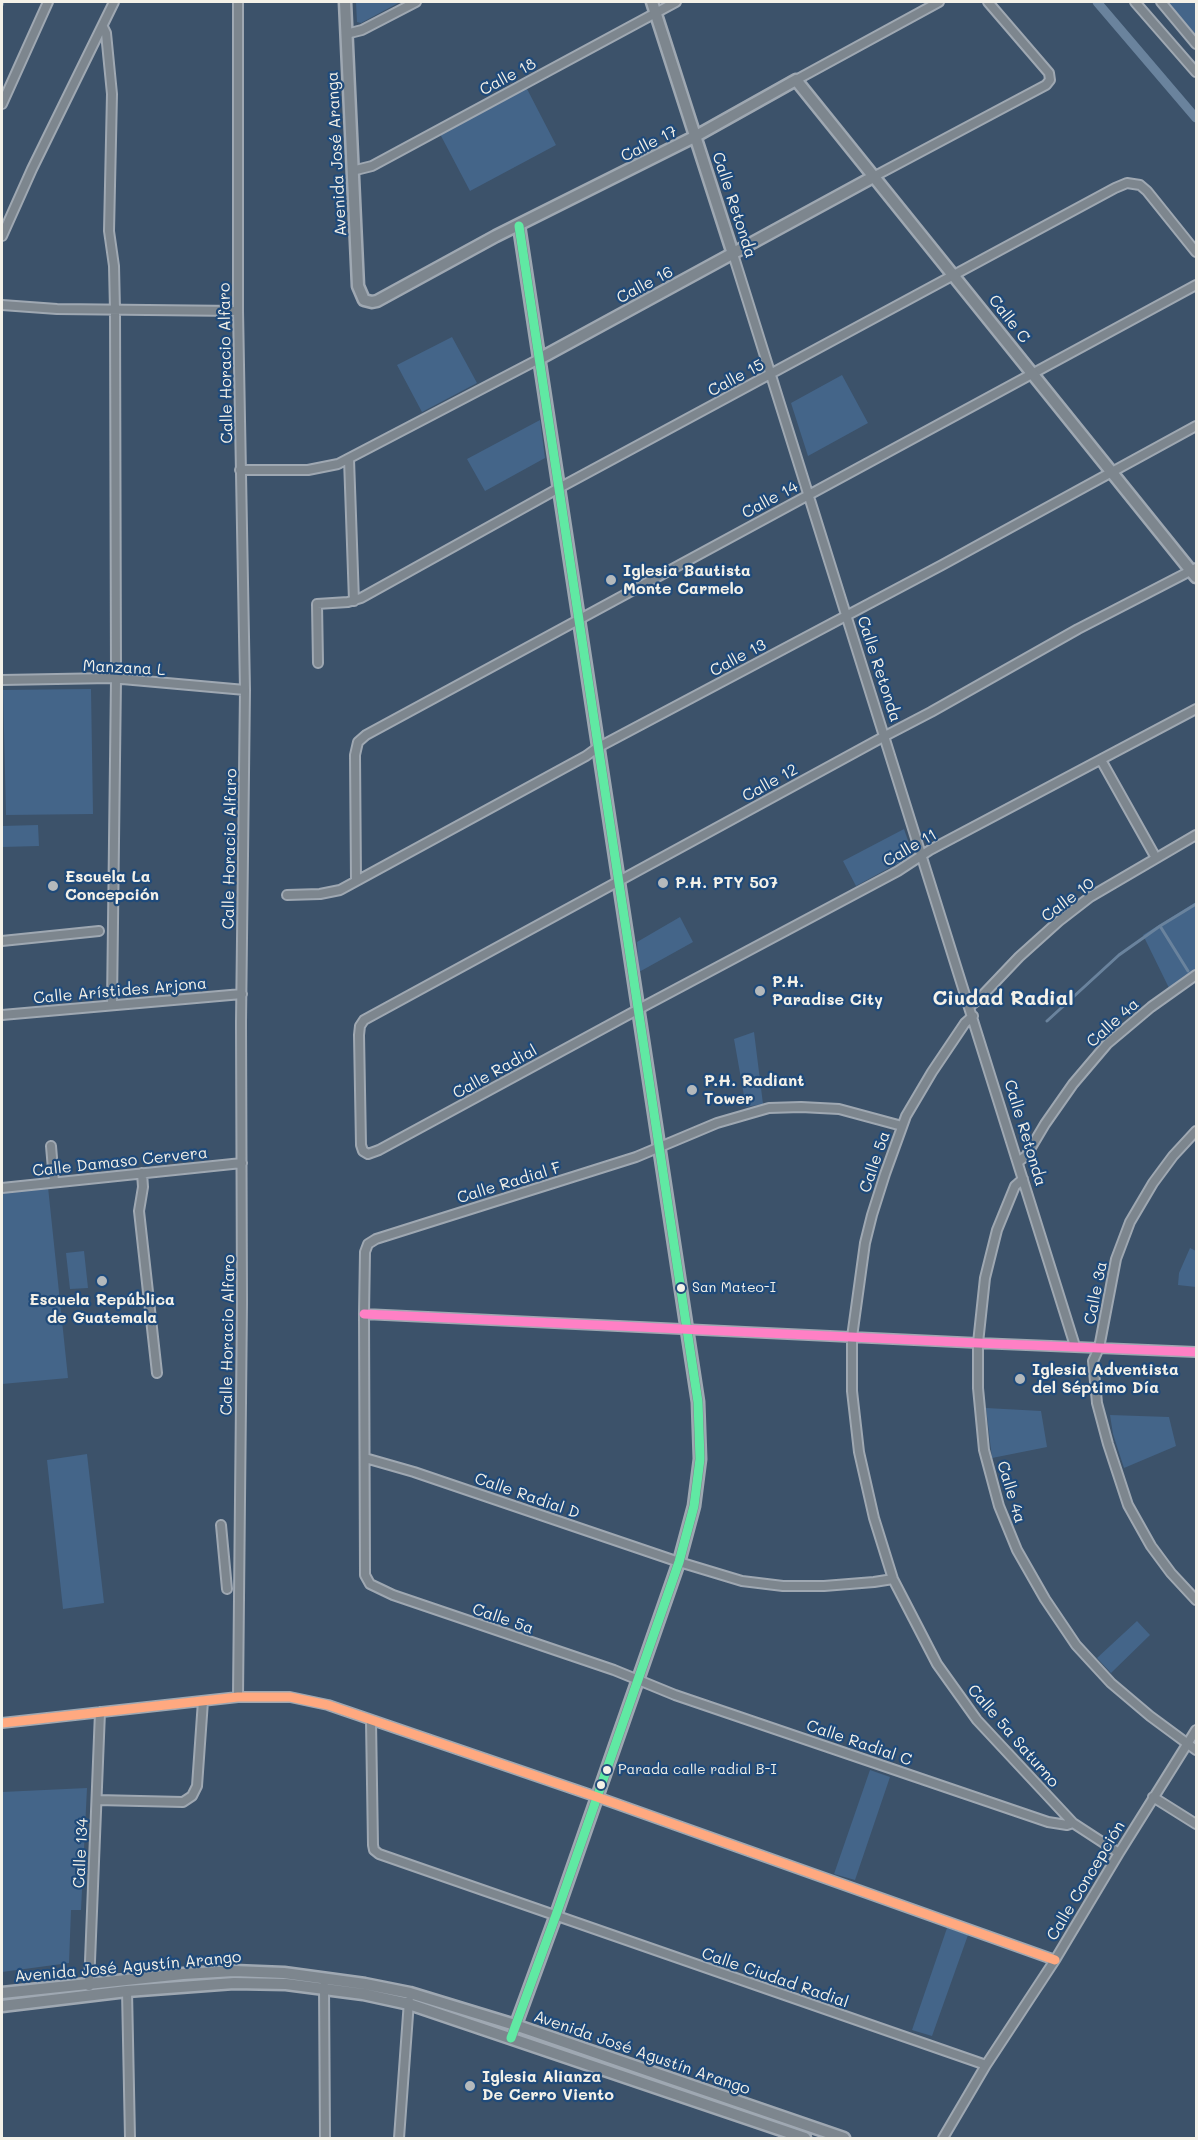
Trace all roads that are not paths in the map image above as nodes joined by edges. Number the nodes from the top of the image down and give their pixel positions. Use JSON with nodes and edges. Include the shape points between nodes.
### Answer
{"nodes":[{"id":1,"x":48,"y":2,"type":"edge"},
{"id":2,"x":114,"y":2,"type":"edge"},
{"id":3,"x":238,"y":2,"type":"edge"},
{"id":4,"x":345,"y":2,"type":"edge"},
{"id":5,"x":416,"y":2,"type":"edge"},
{"id":6,"x":676,"y":2,"type":"edge"},
{"id":7,"x":939,"y":2,"type":"edge"},
{"id":8,"x":988,"y":2,"type":"edge"},
{"id":9,"x":1135,"y":2,"type":"edge"},
{"id":10,"x":1161,"y":2,"type":"edge"},
{"id":11,"x":654,"y":7,"type":"edge"},
{"id":12,"x":103,"y":27,"type":"junction"},
{"id":13,"x":346,"y":34,"type":"junction"},
{"id":14,"x":1197,"y":44,"type":"edge"},
{"id":15,"x":1197,"y":72,"type":"edge"},
{"id":16,"x":796,"y":80,"type":"junction"},
{"id":17,"x":2,"y":104,"type":"edge"},
{"id":18,"x":696,"y":136,"type":"junction"},
{"id":19,"x":352,"y":171,"type":"junction"},
{"id":20,"x":875,"y":176,"type":"junction"},
{"id":21,"x":519,"y":226,"type":"junction"},
{"id":22,"x":2,"y":236,"type":"edge"},
{"id":23,"x":1197,"y":252,"type":"edge"},
{"id":24,"x":733,"y":254,"type":"junction"},
{"id":25,"x":954,"y":274,"type":"junction"},
{"id":26,"x":1197,"y":285,"type":"edge"},
{"id":27,"x":368,"y":302,"type":"joint"},
{"id":28,"x":2,"y":305,"type":"edge"},
{"id":29,"x":115,"y":310,"type":"junction"},
{"id":30,"x":238,"y":311,"type":"junction"},
{"id":31,"x":539,"y":359,"type":"junction"},
{"id":32,"x":771,"y":375,"type":"junction"},
{"id":33,"x":1033,"y":375,"type":"junction"},
{"id":34,"x":1197,"y":426,"type":"edge"},
{"id":35,"x":349,"y":459,"type":"junction"},
{"id":36,"x":240,"y":470,"type":"junction"},
{"id":37,"x":1113,"y":472,"type":"junction"},
{"id":38,"x":559,"y":488,"type":"junction"},
{"id":39,"x":809,"y":494,"type":"junction"},
{"id":40,"x":1195,"y":572,"type":"edge"},
{"id":41,"x":354,"y":600,"type":"junction"},
{"id":42,"x":846,"y":616,"type":"junction"},
{"id":43,"x":578,"y":619,"type":"junction"},
{"id":44,"x":318,"y":663,"type":"dead end"},
{"id":45,"x":110,"y":678,"type":"junction"},
{"id":46,"x":2,"y":680,"type":"edge"},
{"id":47,"x":245,"y":690,"type":"junction"},
{"id":48,"x":1197,"y":709,"type":"edge"},
{"id":49,"x":885,"y":736,"type":"junction"},
{"id":50,"x":597,"y":748,"type":"junction"},
{"id":51,"x":1101,"y":760,"type":"junction"},
{"id":52,"x":1197,"y":835,"type":"edge"},
{"id":53,"x":922,"y":856,"type":"junction"},
{"id":54,"x":1156,"y":858,"type":"junction"},
{"id":55,"x":356,"y":881,"type":"junction"},
{"id":56,"x":617,"y":881,"type":"junction"},
{"id":57,"x":287,"y":895,"type":"dead end"},
{"id":58,"x":99,"y":931,"type":"dead end"},
{"id":59,"x":2,"y":941,"type":"edge"},
{"id":60,"x":1197,"y":975,"type":"edge"},
{"id":61,"x":242,"y":994,"type":"junction"},
{"id":62,"x":112,"y":1004,"type":"junction"},
{"id":63,"x":970,"y":1006,"type":"junction"},
{"id":64,"x":637,"y":1010,"type":"junction"},
{"id":65,"x":2,"y":1015,"type":"edge"},
{"id":66,"x":973,"y":1016,"type":"junction"},
{"id":67,"x":903,"y":1126,"type":"junction"},
{"id":68,"x":1197,"y":1131,"type":"edge"},
{"id":69,"x":51,"y":1146,"type":"dead end"},
{"id":70,"x":658,"y":1147,"type":"junction"},
{"id":71,"x":366,"y":1154,"type":"joint"},
{"id":72,"x":1018,"y":1162,"type":"junction"},
{"id":73,"x":242,"y":1163,"type":"junction"},
{"id":74,"x":142,"y":1173,"type":"junction"},
{"id":75,"x":1023,"y":1179,"type":"junction"},
{"id":76,"x":54,"y":1181,"type":"junction"},
{"id":77,"x":2,"y":1188,"type":"edge"},
{"id":78,"x":364,"y":1314,"type":"junction"},
{"id":79,"x":686,"y":1328,"type":"junction"},
{"id":80,"x":852,"y":1337,"type":"junction"},
{"id":81,"x":978,"y":1343,"type":"junction"},
{"id":82,"x":1075,"y":1346,"type":"junction"},
{"id":83,"x":1099,"y":1348,"type":"junction"},
{"id":84,"x":1197,"y":1352,"type":"edge"},
{"id":85,"x":158,"y":1373,"type":"dead end"},
{"id":86,"x":365,"y":1458,"type":"junction"},
{"id":87,"x":221,"y":1525,"type":"dead end"},
{"id":88,"x":679,"y":1562,"type":"junction"},
{"id":89,"x":226,"y":1577,"type":"junction"},
{"id":90,"x":239,"y":1577,"type":"junction"},
{"id":91,"x":893,"y":1578,"type":"junction"},
{"id":92,"x":227,"y":1589,"type":"dead end"},
{"id":93,"x":1197,"y":1600,"type":"edge"},
{"id":94,"x":638,"y":1680,"type":"junction"},
{"id":95,"x":238,"y":1697,"type":"junction"},
{"id":96,"x":203,"y":1701,"type":"junction"},
{"id":97,"x":100,"y":1712,"type":"junction"},
{"id":98,"x":371,"y":1721,"type":"junction"},
{"id":99,"x":2,"y":1723,"type":"edge"},
{"id":100,"x":1197,"y":1730,"type":"edge"},
{"id":101,"x":1187,"y":1744,"type":"junction"},
{"id":102,"x":1197,"y":1750,"type":"edge"},
{"id":103,"x":597,"y":1797,"type":"junction"},
{"id":104,"x":1153,"y":1797,"type":"junction"},
{"id":105,"x":97,"y":1800,"type":"junction"},
{"id":106,"x":1073,"y":1823,"type":"junction"},
{"id":107,"x":1197,"y":1824,"type":"edge"},
{"id":108,"x":1119,"y":1853,"type":"junction"},
{"id":109,"x":556,"y":1915,"type":"junction"},
{"id":110,"x":1055,"y":1960,"type":"junction"},
{"id":111,"x":90,"y":1983,"type":"junction"},
{"id":112,"x":324,"y":1983,"type":"junction"},
{"id":113,"x":127,"y":1991,"type":"junction"},
{"id":114,"x":2,"y":1993,"type":"edge"},
{"id":115,"x":88,"y":1995,"type":"junction"},
{"id":116,"x":409,"y":1998,"type":"junction"},
{"id":117,"x":2,"y":2006,"type":"edge"},
{"id":118,"x":515,"y":2025,"type":"junction"},
{"id":119,"x":511,"y":2038,"type":"junction"},
{"id":120,"x":986,"y":2065,"type":"junction"},
{"id":121,"x":130,"y":2139,"type":"edge"},
{"id":122,"x":326,"y":2139,"type":"edge"},
{"id":123,"x":399,"y":2139,"type":"edge"},
{"id":124,"x":805,"y":2139,"type":"edge"},
{"id":125,"x":844,"y":2139,"type":"edge"},
{"id":126,"x":943,"y":2139,"type":"edge"}],
"edges":[{"from":1,"to":17,"type":"street"},
{"from":2,"to":12,"type":"street"},
{"from":3,"to":30,"type":"street","name":"Calle Horacio Alfaro"},
{"from":4,"to":13,"type":"street","name":"Avenida José Aranga"},
{"from":5,"to":13,"type":"street","via":[[362,30]]},
{"from":6,"to":11,"type":"street","name":"Calle 18"},
{"from":7,"to":16,"type":"street","name":"Calle 17"},
{"from":8,"to":20,"type":"street","name":"Calle 16","via":[[1050,80]]},
{"from":9,"to":15,"type":"street"},
{"from":10,"to":14,"type":"street"},
{"from":11,"to":18,"type":"street","name":"Calle Retonda"},
{"from":11,"to":19,"type":"street","name":"Calle 18","via":[[372,166]]},
{"from":12,"to":22,"type":"street"},
{"from":12,"to":29,"type":"street","via":[[112,94],[109,231]]},
{"from":13,"to":19,"type":"street","name":"Avenida José Aranga"},
{"from":16,"to":18,"type":"street","name":"Calle 17"},
{"from":16,"to":20,"type":"street","name":"Calle C"},
{"from":18,"to":21,"type":"street","name":"Calle 17"},
{"from":18,"to":24,"type":"street","name":"Calle Retonda"},
{"from":19,"to":27,"type":"street","name":"Avenida José Aranga","via":[[358,286]]},
{"from":20,"to":24,"type":"street","name":"Calle 16"},
{"from":20,"to":25,"type":"street","name":"Calle C"},
{"from":21,"to":27,"type":"street","name":"Calle 17","via":[[377,301]]},
{"from":21,"to":31,"type":"street"},
{"from":23,"to":25,"type":"street","name":"Calle 15","via":[[1140,185],[1127,183]]},
{"from":24,"to":31,"type":"street","name":"Calle 16"},
{"from":24,"to":32,"type":"street","name":"Calle Retonda"},
{"from":25,"to":32,"type":"street","name":"Calle 15"},
{"from":25,"to":33,"type":"street","name":"Calle C"},
{"from":26,"to":33,"type":"street","name":"Calle 14"},
{"from":28,"to":29,"type":"street"},
{"from":29,"to":30,"type":"street"},
{"from":29,"to":45,"type":"street"},
{"from":30,"to":36,"type":"street","name":"Calle Horacio Alfaro"},
{"from":31,"to":35,"type":"street","name":"Calle 16"},
{"from":31,"to":38,"type":"street"},
{"from":32,"to":38,"type":"street","name":"Calle 15"},
{"from":32,"to":39,"type":"street","name":"Calle Retonda"},
{"from":33,"to":37,"type":"street","name":"Calle C"},
{"from":33,"to":39,"type":"street","name":"Calle 14"},
{"from":34,"to":37,"type":"street","name":"Calle 13"},
{"from":35,"to":36,"type":"street","name":"Calle 16","via":[[308,470]]},
{"from":35,"to":41,"type":"street"},
{"from":36,"to":47,"type":"street","name":"Calle Horacio Alfaro"},
{"from":37,"to":40,"type":"street","name":"Calle C"},
{"from":37,"to":42,"type":"street","name":"Calle 13"},
{"from":38,"to":41,"type":"street","name":"Calle 15"},
{"from":38,"to":43,"type":"street"},
{"from":39,"to":42,"type":"street","name":"Calle Retonda"},
{"from":39,"to":43,"type":"street","name":"Calle 14"},
{"from":40,"to":49,"type":"street","name":"Calle 12","via":[[1077,629]]},
{"from":41,"to":44,"type":"street","name":"Calle 15","via":[[317,604]]},
{"from":42,"to":49,"type":"street","name":"Calle Retonda"},
{"from":42,"to":50,"type":"street","name":"Calle 13"},
{"from":43,"to":50,"type":"street"},
{"from":43,"to":55,"type":"street","name":"Calle 14","via":[[358,742]]},
{"from":45,"to":46,"type":"street","name":"Manzana L"},
{"from":45,"to":47,"type":"street","name":"Manzana L"},
{"from":45,"to":62,"type":"street"},
{"from":47,"to":61,"type":"street","name":"Calle Horacio Alfaro"},
{"from":48,"to":51,"type":"street","name":"Calle 11"},
{"from":49,"to":53,"type":"street","name":"Calle Retonda"},
{"from":49,"to":56,"type":"street","name":"Calle 12"},
{"from":50,"to":55,"type":"street","name":"Calle 13"},
{"from":50,"to":56,"type":"street"},
{"from":51,"to":53,"type":"street","name":"Calle 11"},
{"from":51,"to":54,"type":"street"},
{"from":52,"to":54,"type":"street","name":"Calle 10"},
{"from":53,"to":63,"type":"street","name":"Calle Retonda"},
{"from":53,"to":64,"type":"street","name":"Calle 11"},
{"from":54,"to":63,"type":"street","name":"Calle 10","via":[[1090,897],[1059,921]]},
{"from":55,"to":57,"type":"street","name":"Calle 13","via":[[332,892]]},
{"from":56,"to":64,"type":"street"},
{"from":56,"to":71,"type":"street","name":"Calle 12","via":[[371,1015],[360,1026],[361,1145]]},
{"from":58,"to":59,"type":"street"},
{"from":60,"to":72,"type":"street","name":"Calle 4a","via":[[1107,1044],[1073,1084],[1026,1156]]},
{"from":61,"to":62,"type":"street","name":"Calle Arístides Arjona"},
{"from":61,"to":73,"type":"street","name":"Calle Horacio Alfaro"},
{"from":62,"to":65,"type":"street","name":"Calle Arístides Arjona"},
{"from":63,"to":66,"type":"street","name":"Calle Retonda"},
{"from":64,"to":70,"type":"street"},
{"from":64,"to":71,"type":"street","name":"Calle Radial"},
{"from":66,"to":67,"type":"street","name":"Calle 5a","via":[[932,1072]]},
{"from":66,"to":72,"type":"street","name":"Calle Retonda"},
{"from":67,"to":70,"type":"street","via":[[839,1109],[769,1108],[717,1123]]},
{"from":67,"to":80,"type":"street","name":"Calle 5a","via":[[865,1243]]},
{"from":68,"to":83,"type":"street","name":"Calle 3a","via":[[1152,1183],[1130,1222],[1116,1259]]},
{"from":69,"to":76,"type":"street"},
{"from":70,"to":78,"type":"street","name":"Calle Radial F","via":[[376,1239],[365,1252]]},
{"from":70,"to":79,"type":"street"},
{"from":72,"to":75,"type":"street","name":"Calle Retonda"},
{"from":73,"to":74,"type":"street","name":"Calle Damaso Cervera"},
{"from":73,"to":90,"type":"street","name":"Calle Horacio Alfaro"},
{"from":74,"to":76,"type":"street","name":"Calle Damaso Cervera"},
{"from":74,"to":85,"type":"street","via":[[139,1211]]},
{"from":75,"to":81,"type":"street","name":"Calle 4a","via":[[1015,1186],[997,1230],[985,1278]]},
{"from":75,"to":82,"type":"street","name":"Calle Retonda"},
{"from":76,"to":77,"type":"street","name":"Calle Damaso Cervera"},
{"from":78,"to":79,"type":"street"},
{"from":78,"to":86,"type":"street"},
{"from":79,"to":80,"type":"street"},
{"from":79,"to":88,"type":"street","via":[[698,1402],[700,1460],[694,1506]]},
{"from":80,"to":81,"type":"street"},
{"from":80,"to":91,"type":"street","name":"Calle 5a Saturno","via":[[852,1391],[859,1452]]},
{"from":81,"to":82,"type":"street"},
{"from":81,"to":101,"type":"street","name":"Calle 4a","via":[[984,1450],[999,1506],[1017,1550],[1076,1645],[1111,1683]]},
{"from":82,"to":83,"type":"street"},
{"from":83,"to":84,"type":"street"},
{"from":83,"to":93,"type":"street","name":"Calle 3a","via":[[1093,1361],[1098,1403],[1122,1490],[1151,1546]]},
{"from":86,"to":88,"type":"street","name":"Calle Radial D"},
{"from":86,"to":94,"type":"street","name":"Calle 5a","via":[[365,1575],[370,1584]]},
{"from":87,"to":89,"type":"street"},
{"from":88,"to":91,"type":"street","name":"Calle Radial D","via":[[742,1581],[783,1586]]},
{"from":88,"to":94,"type":"street"},
{"from":89,"to":90,"type":"street"},
{"from":89,"to":92,"type":"street"},
{"from":90,"to":95,"type":"street","name":"Calle Horacio Alfaro"},
{"from":91,"to":106,"type":"street","name":"Calle 5a Saturno","via":[[918,1630],[955,1691]]},
{"from":94,"to":103,"type":"street"},
{"from":94,"to":106,"type":"street","name":"Calle Radial C","via":[[1048,1822]]},
{"from":95,"to":96,"type":"street"},
{"from":95,"to":98,"type":"street","via":[[290,1697],[328,1705]]},
{"from":96,"to":97,"type":"street"},
{"from":96,"to":105,"type":"street","via":[[197,1786],[192,1796],[183,1802]]},
{"from":97,"to":99,"type":"street"},
{"from":97,"to":105,"type":"street","name":"Calle 134"},
{"from":98,"to":103,"type":"street"},
{"from":98,"to":109,"type":"street","name":"Calle Ciudad Radial","via":[[374,1850]]},
{"from":100,"to":101,"type":"street","name":"Calle Concepción"},
{"from":101,"to":102,"type":"street","name":"Calle 4a"},
{"from":101,"to":104,"type":"street","name":"Calle Concepción"},
{"from":103,"to":109,"type":"street"},
{"from":103,"to":110,"type":"street"},
{"from":104,"to":107,"type":"street"},
{"from":104,"to":108,"type":"street","name":"Calle Concepción"},
{"from":105,"to":111,"type":"street","name":"Calle 134"},
{"from":106,"to":108,"type":"street","name":"Calle 5a Saturno"},
{"from":108,"to":110,"type":"street","name":"Calle Concepción"},
{"from":109,"to":118,"type":"street"},
{"from":109,"to":120,"type":"street","name":"Calle Ciudad Radial"},
{"from":110,"to":120,"type":"street","name":"Calle Concepción"},
{"from":111,"to":112,"type":"street","name":"Avenida José Agustín Arango","via":[[234,1971],[284,1973]]},
{"from":111,"to":114,"type":"street","name":"Avenida José Agustín Arango"},
{"from":111,"to":115,"type":"street","name":"Calle 134"},
{"from":112,"to":113,"type":"street","name":"Avenida José Agustín Arango","via":[[234,1983]]},
{"from":112,"to":116,"type":"street","name":"Avenida José Agustín Arango"},
{"from":112,"to":122,"type":"street"},
{"from":113,"to":115,"type":"street","name":"Avenida José Agustín Arango"},
{"from":113,"to":121,"type":"street"},
{"from":115,"to":117,"type":"street","name":"Avenida José Agustín Arango"},
{"from":116,"to":118,"type":"street","name":"Avenida José Agustín Arango"},
{"from":116,"to":119,"type":"street","name":"Avenida José Agustín Arango"},
{"from":116,"to":123,"type":"street"},
{"from":118,"to":119,"type":"street"},
{"from":118,"to":125,"type":"street","name":"Avenida José Agustín Arango"},
{"from":119,"to":124,"type":"street","name":"Avenida José Agustín Arango"},
{"from":120,"to":126,"type":"street","name":"Calle Concepción"}]}
